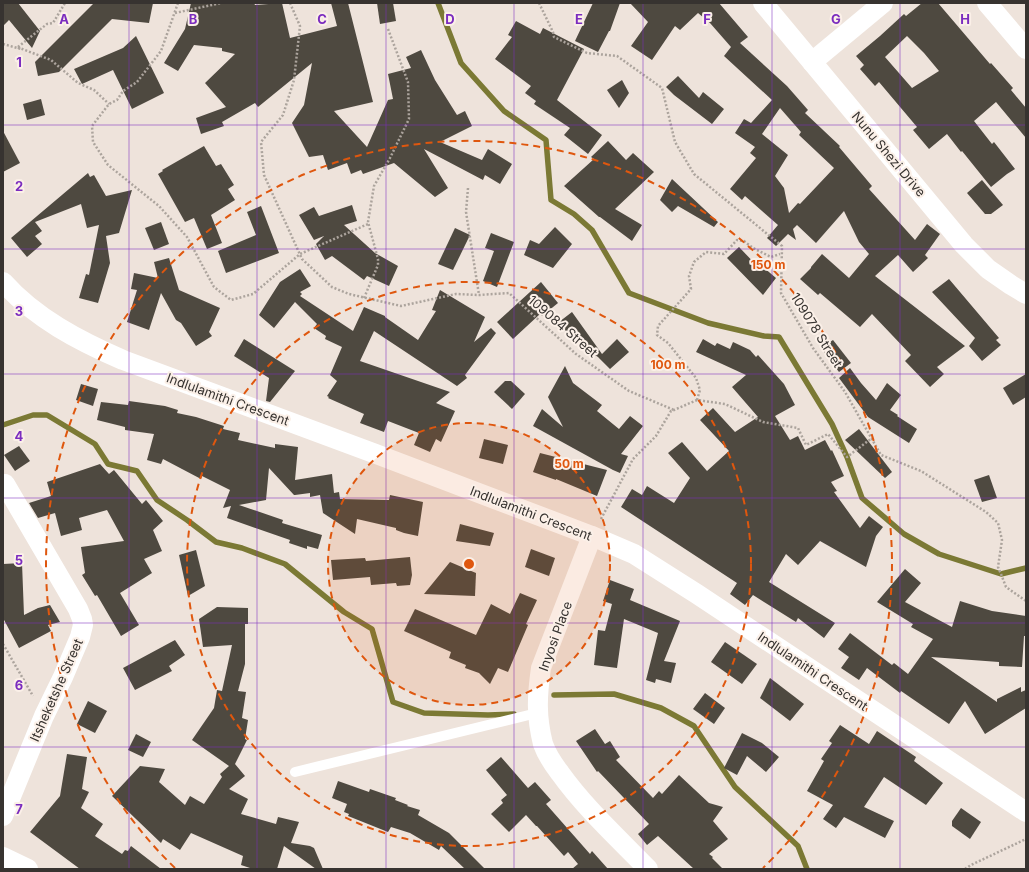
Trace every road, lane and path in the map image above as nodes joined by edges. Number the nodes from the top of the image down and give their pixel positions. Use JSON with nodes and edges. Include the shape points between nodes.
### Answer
{"nodes":[{"id":1,"x":65,"y":3,"type":"edge"},
{"id":2,"x":178,"y":3,"type":"edge"},
{"id":3,"x":221,"y":3,"type":"edge"},
{"id":4,"x":290,"y":3,"type":"edge"},
{"id":5,"x":538,"y":3,"type":"edge"},
{"id":6,"x":763,"y":3,"type":"edge"},
{"id":7,"x":883,"y":3,"type":"edge"},
{"id":8,"x":987,"y":3,"type":"edge"},
{"id":9,"x":174,"y":13,"type":"junction"},
{"id":10,"x":388,"y":30,"type":"dead end"},
{"id":11,"x":3,"y":44,"type":"edge"},
{"id":12,"x":17,"y":47,"type":"junction"},
{"id":13,"x":1026,"y":49,"type":"edge"},
{"id":14,"x":812,"y":62,"type":"junction"},
{"id":15,"x":109,"y":104,"type":"junction"},
{"id":16,"x":468,"y":188,"type":"dead end"},
{"id":17,"x":368,"y":224,"type":"junction"},
{"id":18,"x":300,"y":254,"type":"junction"},
{"id":19,"x":780,"y":254,"type":"dead end"},
{"id":20,"x":3,"y":282,"type":"edge"},
{"id":21,"x":1026,"y":294,"type":"edge"},
{"id":22,"x":479,"y":295,"type":"junction"},
{"id":23,"x":364,"y":298,"type":"junction"},
{"id":24,"x":697,"y":400,"type":"junction"},
{"id":25,"x":674,"y":410,"type":"junction"},
{"id":26,"x":872,"y":438,"type":"junction"},
{"id":27,"x":5,"y":484,"type":"dead end"},
{"id":28,"x":592,"y":536,"type":"junction"},
{"id":29,"x":1026,"y":601,"type":"edge"},
{"id":30,"x":3,"y":644,"type":"edge"},
{"id":31,"x":537,"y":713,"type":"junction"},
{"id":32,"x":44,"y":716,"type":"junction"},
{"id":33,"x":295,"y":772,"type":"dead end"},
{"id":34,"x":1026,"y":812,"type":"edge"},
{"id":35,"x":3,"y":816,"type":"edge"},
{"id":36,"x":1026,"y":839,"type":"edge"},
{"id":37,"x":3,"y":857,"type":"edge"},
{"id":38,"x":28,"y":869,"type":"edge"},
{"id":39,"x":648,"y":869,"type":"edge"},
{"id":40,"x":965,"y":869,"type":"edge"}],
"edges":[{"from":1,"to":12,"type":"path","via":[[53,23],[47,24]]},
{"from":2,"to":9,"type":"path"},
{"from":3,"to":9,"type":"path"},
{"from":4,"to":18,"type":"path","name":"109084 Street","via":[[300,26],[294,80],[282,115],[261,142],[264,175]]},
{"from":5,"to":26,"type":"path","name":"109078 Street","via":[[554,38],[587,53],[617,56],[662,88],[675,142],[694,174],[782,246],[781,293]]},
{"from":6,"to":14,"type":"street","name":"Nunu Shezi Drive"},
{"from":7,"to":14,"type":"street"},
{"from":8,"to":13,"type":"street"},
{"from":9,"to":15,"type":"path","via":[[161,52],[137,82]]},
{"from":10,"to":17,"type":"path","via":[[408,82],[409,119],[374,186]]},
{"from":11,"to":12,"type":"path","via":[[21,50]]},
{"from":12,"to":15,"type":"path","via":[[51,60],[78,83],[94,90]]},
{"from":14,"to":21,"type":"street","name":"Nunu Shezi Drive","via":[[964,245],[988,269]]},
{"from":15,"to":18,"type":"path","via":[[92,126],[92,142],[108,165],[159,206],[187,237],[214,287],[232,300],[253,294]]},
{"from":16,"to":22,"type":"path","via":[[466,212]]},
{"from":17,"to":18,"type":"path"},
{"from":17,"to":23,"type":"path","via":[[378,266]]},
{"from":18,"to":23,"type":"path","name":"109084 Street","via":[[302,259],[332,287]]},
{"from":19,"to":24,"type":"path","via":[[770,257],[744,241],[737,240],[724,254],[706,252],[694,262],[688,276],[691,289],[658,326],[657,335],[668,343],[696,378],[700,390]]},
{"from":20,"to":28,"type":"street","name":"Indlulamithi Crescent","via":[[42,317],[123,360]]},
{"from":22,"to":23,"type":"path","name":"109084 Street","via":[[456,294],[401,306]]},
{"from":22,"to":25,"type":"path","name":"109084 Street","via":[[509,293],[576,354],[629,391]]},
{"from":24,"to":25,"type":"path"},
{"from":24,"to":26,"type":"path","via":[[725,404],[763,422],[798,428],[806,445],[828,434],[847,457]]},
{"from":25,"to":28,"type":"path","via":[[656,436],[633,459]]},
{"from":26,"to":29,"type":"path","name":"109078 Street","via":[[881,456],[921,471],[986,512],[998,523],[1002,540],[998,567],[1006,587]]},
{"from":27,"to":32,"type":"street","name":"Itsheketshe Street","via":[[82,619],[80,637]]},
{"from":28,"to":31,"type":"street","name":"Inyosi Place","via":[[541,668]]},
{"from":28,"to":34,"type":"street","name":"Indlulamithi Crescent","via":[[634,554],[697,594]]},
{"from":30,"to":32,"type":"path"},
{"from":31,"to":33,"type":"lane"},
{"from":31,"to":39,"type":"street","name":"Inyosi Place","via":[[550,758],[568,785]]},
{"from":32,"to":35,"type":"street","name":"Itsheketshe Street"},
{"from":36,"to":40,"type":"path"},
{"from":37,"to":38,"type":"street"}]}
